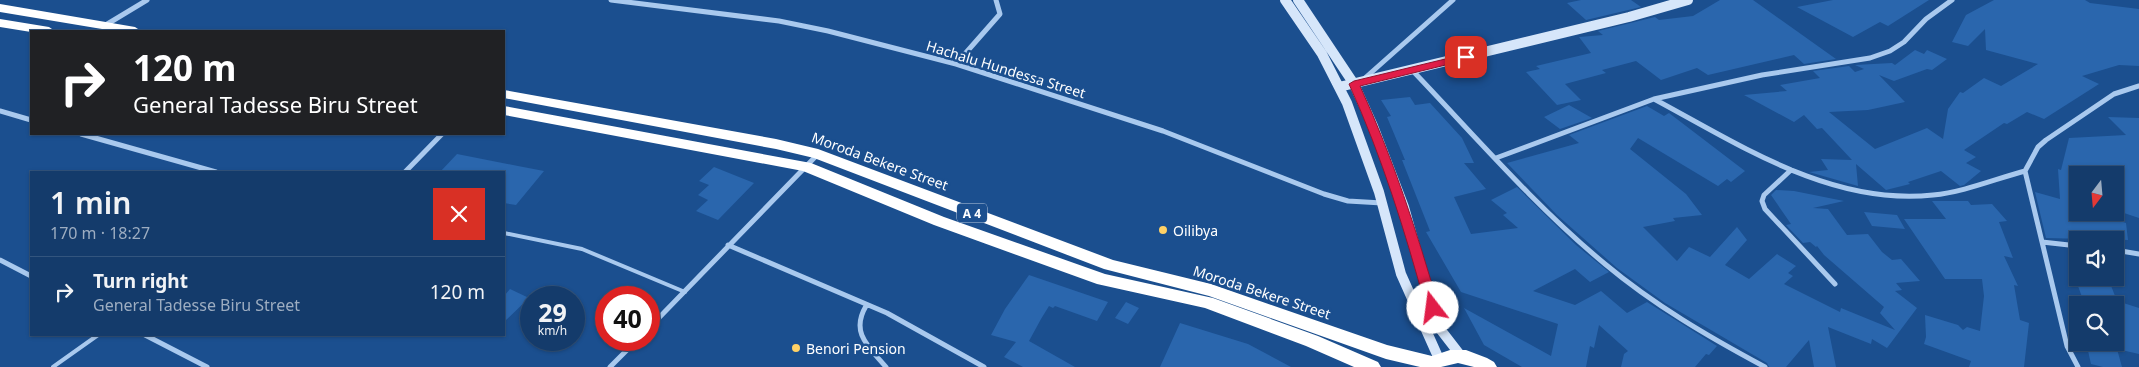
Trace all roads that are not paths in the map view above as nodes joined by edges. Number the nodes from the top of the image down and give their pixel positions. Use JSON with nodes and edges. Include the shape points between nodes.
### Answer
{"nodes":[{"id":1,"x":147,"y":0,"type":"edge"},
{"id":2,"x":611,"y":0,"type":"edge"},
{"id":3,"x":996,"y":0,"type":"edge"},
{"id":4,"x":1285,"y":0,"type":"edge"},
{"id":5,"x":1298,"y":0,"type":"edge"},
{"id":6,"x":1453,"y":0,"type":"edge"},
{"id":7,"x":1688,"y":0,"type":"edge"},
{"id":8,"x":1952,"y":0,"type":"edge"},
{"id":9,"x":0,"y":8,"type":"edge"},
{"id":10,"x":0,"y":23,"type":"edge"},
{"id":11,"x":104,"y":26,"type":"junction"},
{"id":12,"x":43,"y":30,"type":"edge"},
{"id":13,"x":129,"y":30,"type":"edge"},
{"id":14,"x":956,"y":64,"type":"junction"},
{"id":15,"x":1412,"y":70,"type":"junction"},
{"id":16,"x":1357,"y":84,"type":"junction"},
{"id":17,"x":2139,"y":86,"type":"edge"},
{"id":18,"x":1339,"y":87,"type":"junction"},
{"id":19,"x":505,"y":94,"type":"edge"},
{"id":20,"x":1654,"y":100,"type":"junction"},
{"id":21,"x":505,"y":110,"type":"edge"},
{"id":22,"x":0,"y":111,"type":"edge"},
{"id":23,"x":30,"y":120,"type":"edge"},
{"id":24,"x":85,"y":135,"type":"edge"},
{"id":25,"x":441,"y":135,"type":"edge"},
{"id":26,"x":818,"y":154,"type":"junction"},
{"id":27,"x":1496,"y":158,"type":"junction"},
{"id":28,"x":806,"y":167,"type":"junction"},
{"id":29,"x":1791,"y":170,"type":"junction"},
{"id":30,"x":212,"y":171,"type":"edge"},
{"id":31,"x":406,"y":171,"type":"edge"},
{"id":32,"x":2025,"y":171,"type":"junction"},
{"id":33,"x":1383,"y":203,"type":"junction"},
{"id":34,"x":505,"y":233,"type":"edge"},
{"id":35,"x":2042,"y":242,"type":"junction"},
{"id":36,"x":728,"y":245,"type":"junction"},
{"id":37,"x":2069,"y":245,"type":"edge"},
{"id":38,"x":2124,"y":252,"type":"edge"},
{"id":39,"x":2139,"y":254,"type":"edge"},
{"id":40,"x":0,"y":260,"type":"edge"},
{"id":41,"x":1107,"y":273,"type":"junction"},
{"id":42,"x":30,"y":275,"type":"edge"},
{"id":43,"x":1835,"y":284,"type":"dead end"},
{"id":44,"x":685,"y":292,"type":"junction"},
{"id":45,"x":1209,"y":296,"type":"junction"},
{"id":46,"x":866,"y":306,"type":"junction"},
{"id":47,"x":660,"y":317,"type":"edge"},
{"id":48,"x":97,"y":336,"type":"edge"},
{"id":49,"x":147,"y":336,"type":"edge"},
{"id":50,"x":626,"y":351,"type":"edge"},
{"id":51,"x":1460,"y":356,"type":"junction"},
{"id":52,"x":1434,"y":363,"type":"edge"},
{"id":53,"x":53,"y":367,"type":"edge"},
{"id":54,"x":207,"y":367,"type":"edge"},
{"id":55,"x":610,"y":367,"type":"edge"},
{"id":56,"x":886,"y":367,"type":"edge"},
{"id":57,"x":984,"y":367,"type":"edge"},
{"id":58,"x":1372,"y":367,"type":"edge"},
{"id":59,"x":1488,"y":367,"type":"edge"},
{"id":60,"x":1765,"y":367,"type":"edge"},
{"id":61,"x":2078,"y":367,"type":"edge"}],
"edges":[{"from":1,"to":11,"type":"street"},
{"from":2,"to":14,"type":"street","name":"Hachalu Hundessa Street","via":[[779,21]]},
{"from":3,"to":14,"type":"street","via":[[1000,14]]},
{"from":4,"to":18,"type":"street","via":[[1322,54]]},
{"from":5,"to":16,"type":"street"},
{"from":6,"to":16,"type":"street"},
{"from":7,"to":15,"type":"street"},
{"from":8,"to":20,"type":"street","via":[[1926,19],[1904,42],[1870,58],[1762,75]]},
{"from":9,"to":11,"type":"highway"},
{"from":10,"to":12,"type":"highway"},
{"from":11,"to":13,"type":"highway"},
{"from":14,"to":33,"type":"street","name":"Hachalu Hundessa Street","via":[[1163,131],[1324,194],[1348,201]]},
{"from":15,"to":16,"type":"street"},
{"from":15,"to":27,"type":"street"},
{"from":16,"to":18,"type":"street"},
{"from":16,"to":51,"type":"street","via":[[1404,207],[1438,325]]},
{"from":17,"to":32,"type":"street","via":[[2114,94],[2046,140],[2038,147]]},
{"from":18,"to":33,"type":"street","via":[[1360,134]]},
{"from":19,"to":26,"type":"highway","name":"Moroda Bekere Street","number":"A 4"},
{"from":20,"to":27,"type":"street"},
{"from":20,"to":29,"type":"street"},
{"from":21,"to":28,"type":"highway","name":"Moroda Bekere Street","number":"A 4"},
{"from":22,"to":23,"type":"street"},
{"from":24,"to":30,"type":"street"},
{"from":25,"to":31,"type":"street"},
{"from":26,"to":28,"type":"street"},
{"from":26,"to":41,"type":"highway","name":"Moroda Bekere Street","number":"A 4"},
{"from":27,"to":60,"type":"street","via":[[1532,198],[1644,295]]},
{"from":28,"to":36,"type":"street"},
{"from":28,"to":41,"type":"highway","name":"Moroda Bekere Street","number":"A 4","via":[[938,221]]},
{"from":29,"to":32,"type":"street","via":[[1845,190],[1902,197],[1933,195]]},
{"from":29,"to":43,"type":"street","via":[[1764,195],[1765,209]]},
{"from":32,"to":35,"type":"street"},
{"from":33,"to":52,"type":"street","via":[[1401,274]]},
{"from":34,"to":44,"type":"lane","via":[[590,252]]},
{"from":35,"to":37,"type":"street"},
{"from":35,"to":61,"type":"street","via":[[2067,346]]},
{"from":36,"to":44,"type":"street"},
{"from":36,"to":46,"type":"street"},
{"from":38,"to":39,"type":"street"},
{"from":40,"to":42,"type":"street"},
{"from":41,"to":45,"type":"highway","name":"Moroda Bekere Street","number":"A 4"},
{"from":44,"to":47,"type":"street"},
{"from":45,"to":52,"type":"highway","name":"Moroda Bekere Street","number":"A 4","via":[[1386,352]]},
{"from":45,"to":58,"type":"highway","name":"Moroda Bekere Street","number":"A 4"},
{"from":46,"to":56,"type":"street","via":[[857,317],[858,332]]},
{"from":46,"to":57,"type":"street","via":[[887,313]]},
{"from":48,"to":53,"type":"lane"},
{"from":49,"to":54,"type":"street"},
{"from":50,"to":55,"type":"street"},
{"from":51,"to":52,"type":"highway","name":"Moroda Bekere Street"},
{"from":51,"to":59,"type":"highway"}]}
